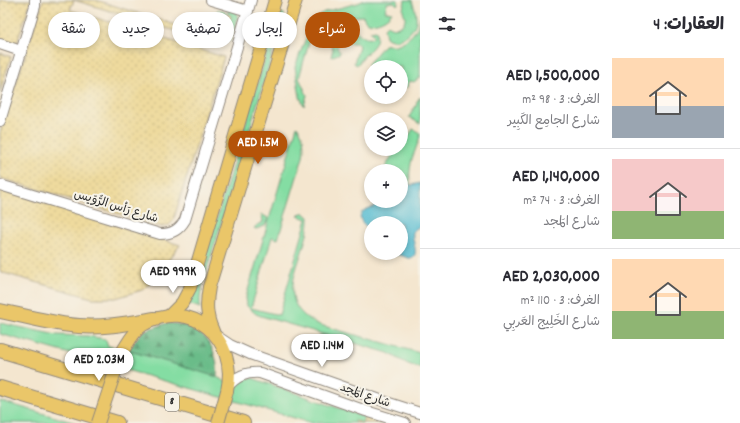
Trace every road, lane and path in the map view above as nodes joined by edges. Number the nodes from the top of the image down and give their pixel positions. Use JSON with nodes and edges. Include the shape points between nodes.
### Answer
{"nodes":[{"id":1,"x":35,"y":0,"type":"edge"},
{"id":2,"x":211,"y":0,"type":"edge"},
{"id":3,"x":251,"y":0,"type":"edge"},
{"id":4,"x":275,"y":0,"type":"edge"},
{"id":5,"x":296,"y":0,"type":"edge"},
{"id":6,"x":248,"y":11,"type":"junction"},
{"id":7,"x":0,"y":44,"type":"edge"},
{"id":8,"x":21,"y":51,"type":"junction"},
{"id":9,"x":0,"y":120,"type":"edge"},
{"id":10,"x":0,"y":185,"type":"edge"},
{"id":11,"x":0,"y":311,"type":"edge"},
{"id":12,"x":169,"y":316,"type":"junction"},
{"id":13,"x":155,"y":319,"type":"junction"},
{"id":14,"x":216,"y":334,"type":"junction"},
{"id":15,"x":0,"y":350,"type":"edge"},
{"id":16,"x":0,"y":388,"type":"edge"},
{"id":17,"x":227,"y":388,"type":"junction"},
{"id":18,"x":420,"y":413,"type":"edge"},
{"id":19,"x":98,"y":423,"type":"edge"},
{"id":20,"x":117,"y":423,"type":"edge"},
{"id":21,"x":218,"y":423,"type":"edge"},
{"id":22,"x":243,"y":423,"type":"edge"},
{"id":23,"x":405,"y":423,"type":"edge"}],
"edges":[{"from":1,"to":8,"type":"street"},
{"from":2,"to":6,"type":"street"},
{"from":3,"to":6,"type":"street","name":"شارع رَأس الرُّوَيس"},
{"from":4,"to":12,"type":"main road","via":[[190,288],[182,303]]},
{"from":5,"to":14,"type":"main road","via":[[209,287],[206,308],[210,324]]},
{"from":6,"to":10,"type":"street","name":"شارع رَأس الرُّوَيس","via":[[185,220],[177,230],[160,234]]},
{"from":7,"to":8,"type":"street"},
{"from":8,"to":9,"type":"street"},
{"from":11,"to":13,"type":"highway","via":[[77,326],[110,326]]},
{"from":12,"to":13,"type":"main road"},
{"from":12,"to":14,"type":"main road","via":[[188,317],[201,322]]},
{"from":13,"to":19,"type":"main road","bridge":true,"via":[[133,334],[124,349]]},
{"from":14,"to":17,"type":"main road","via":[[226,353]]},
{"from":14,"to":18,"type":"street","name":"شارع المَجد","via":[[230,345],[250,354]]},
{"from":15,"to":22,"type":"highway","number":"8"},
{"from":16,"to":20,"type":"highway"},
{"from":17,"to":21,"type":"main road","bridge":true},
{"from":17,"to":23,"type":"street","name":"شارع المَجد","via":[[239,376],[260,373]]}]}
